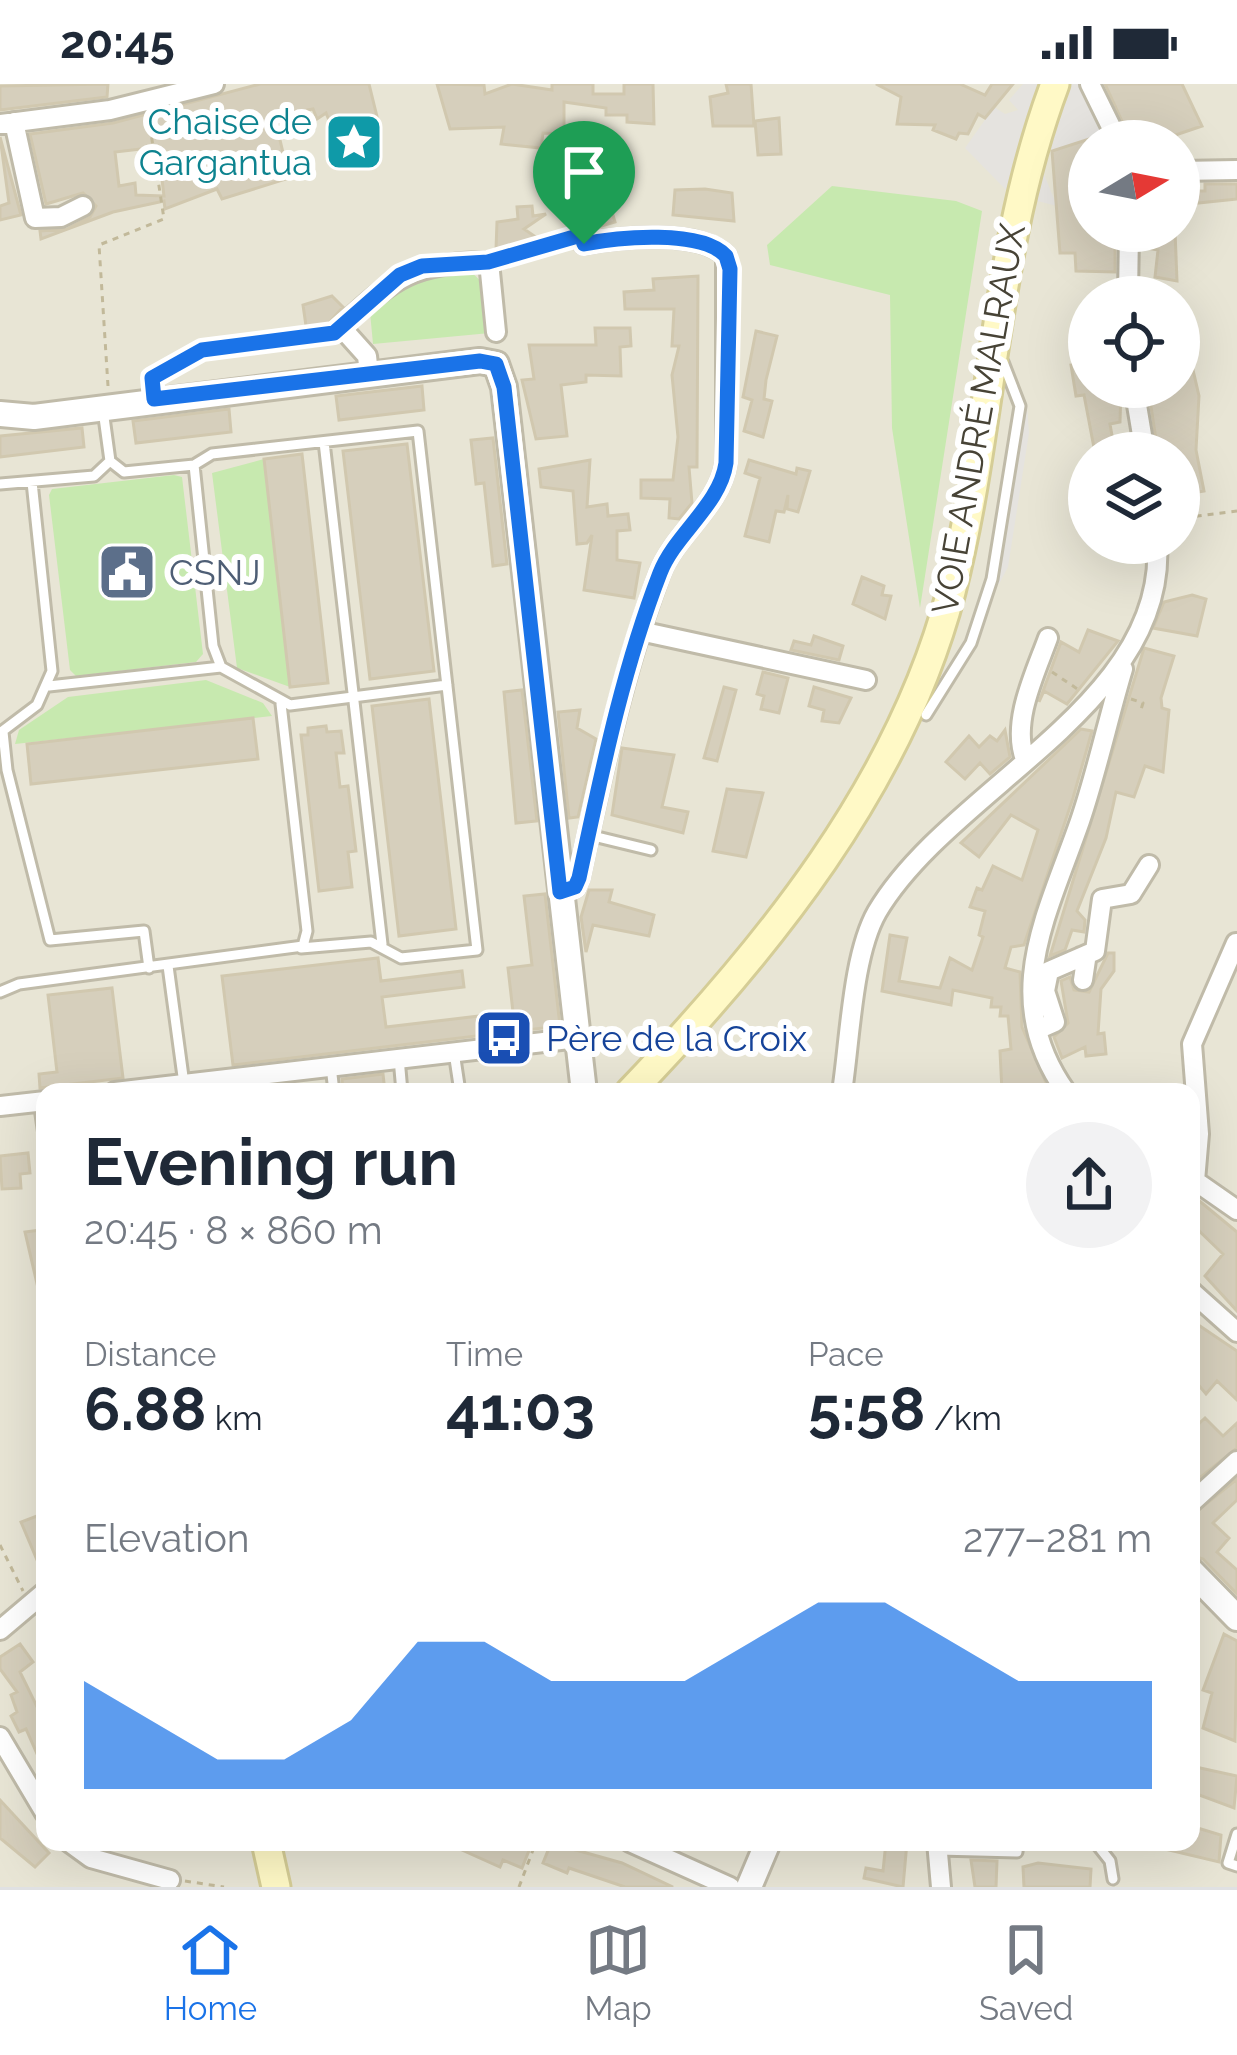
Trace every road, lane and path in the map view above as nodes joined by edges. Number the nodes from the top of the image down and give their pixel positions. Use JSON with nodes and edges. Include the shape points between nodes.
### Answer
{"nodes":[{"id":1,"x":214,"y":84,"type":"edge"},
{"id":2,"x":1055,"y":84,"type":"edge"},
{"id":3,"x":1071,"y":84,"type":"edge"},
{"id":4,"x":1090,"y":84,"type":"edge"},
{"id":5,"x":150,"y":92,"type":"edge"},
{"id":6,"x":1108,"y":120,"type":"edge"},
{"id":7,"x":7,"y":123,"type":"edge"},
{"id":8,"x":1237,"y":170,"type":"edge"},
{"id":9,"x":1200,"y":171,"type":"edge"},
{"id":10,"x":83,"y":206,"type":"dead end"},
{"id":11,"x":1019,"y":225,"type":"junction"},
{"id":12,"x":584,"y":244,"type":"joint"},
{"id":13,"x":488,"y":262,"type":"junction"},
{"id":14,"x":341,"y":327,"type":"junction"},
{"id":15,"x":496,"y":332,"type":"dead end"},
{"id":16,"x":369,"y":374,"type":"junction"},
{"id":17,"x":104,"y":396,"type":"junction"},
{"id":18,"x":0,"y":399,"type":"edge"},
{"id":19,"x":154,"y":399,"type":"junction"},
{"id":20,"x":0,"y":414,"type":"edge"},
{"id":21,"x":324,"y":442,"type":"junction"},
{"id":22,"x":110,"y":461,"type":"junction"},
{"id":23,"x":194,"y":465,"type":"junction"},
{"id":24,"x":32,"y":482,"type":"junction"},
{"id":25,"x":0,"y":484,"type":"edge"},
{"id":26,"x":1237,"y":511,"type":"edge"},
{"id":27,"x":1200,"y":516,"type":"edge"},
{"id":28,"x":1156,"y":564,"type":"edge"},
{"id":29,"x":640,"y":631,"type":"junction"},
{"id":30,"x":1048,"y":638,"type":"dead end"},
{"id":31,"x":1124,"y":665,"type":"junction"},
{"id":32,"x":221,"y":667,"type":"junction"},
{"id":33,"x":866,"y":680,"type":"dead end"},
{"id":34,"x":1065,"y":680,"type":"dead end"},
{"id":35,"x":447,"y":685,"type":"junction"},
{"id":36,"x":49,"y":686,"type":"junction"},
{"id":37,"x":1076,"y":688,"type":"dead end"},
{"id":38,"x":354,"y":697,"type":"junction"},
{"id":39,"x":281,"y":704,"type":"junction"},
{"id":40,"x":2,"y":733,"type":"edge"},
{"id":41,"x":1025,"y":759,"type":"junction"},
{"id":42,"x":589,"y":835,"type":"junction"},
{"id":43,"x":651,"y":850,"type":"dead end"},
{"id":44,"x":1149,"y":865,"type":"dead end"},
{"id":45,"x":560,"y":892,"type":"junction"},
{"id":46,"x":1236,"y":943,"type":"edge"},
{"id":47,"x":382,"y":944,"type":"junction"},
{"id":48,"x":301,"y":949,"type":"junction"},
{"id":49,"x":1095,"y":953,"type":"junction"},
{"id":50,"x":168,"y":966,"type":"junction"},
{"id":51,"x":149,"y":968,"type":"junction"},
{"id":52,"x":1083,"y":980,"type":"dead end"},
{"id":53,"x":0,"y":992,"type":"edge"},
{"id":54,"x":1037,"y":1030,"type":"junction"},
{"id":55,"x":578,"y":1038,"type":"junction"},
{"id":56,"x":454,"y":1052,"type":"junction"},
{"id":57,"x":399,"y":1058,"type":"junction"},
{"id":58,"x":331,"y":1066,"type":"junction"},
{"id":59,"x":583,"y":1082,"type":"edge"},
{"id":60,"x":184,"y":1083,"type":"edge"},
{"id":61,"x":192,"y":1083,"type":"edge"},
{"id":62,"x":333,"y":1083,"type":"edge"},
{"id":63,"x":401,"y":1083,"type":"edge"},
{"id":64,"x":459,"y":1083,"type":"edge"},
{"id":65,"x":638,"y":1083,"type":"edge"},
{"id":66,"x":657,"y":1083,"type":"edge"},
{"id":67,"x":844,"y":1083,"type":"edge"},
{"id":68,"x":1060,"y":1083,"type":"edge"},
{"id":69,"x":1195,"y":1083,"type":"edge"},
{"id":70,"x":36,"y":1102,"type":"edge"},
{"id":71,"x":0,"y":1106,"type":"edge"},
{"id":72,"x":1200,"y":1185,"type":"edge"},
{"id":73,"x":1237,"y":1210,"type":"edge"},
{"id":74,"x":1200,"y":1299,"type":"edge"},
{"id":75,"x":1237,"y":1332,"type":"edge"},
{"id":76,"x":1237,"y":1461,"type":"edge"},
{"id":77,"x":1200,"y":1494,"type":"edge"},
{"id":78,"x":0,"y":1545,"type":"edge"},
{"id":79,"x":1200,"y":1579,"type":"edge"},
{"id":80,"x":36,"y":1598,"type":"edge"},
{"id":81,"x":27,"y":1604,"type":"junction"},
{"id":82,"x":1237,"y":1618,"type":"edge"},
{"id":83,"x":0,"y":1630,"type":"edge"},
{"id":84,"x":0,"y":1738,"type":"edge"},
{"id":85,"x":36,"y":1797,"type":"edge"},
{"id":86,"x":1237,"y":1834,"type":"edge"},
{"id":87,"x":81,"y":1851,"type":"edge"},
{"id":88,"x":264,"y":1851,"type":"edge"},
{"id":89,"x":269,"y":1851,"type":"edge"},
{"id":90,"x":283,"y":1851,"type":"edge"},
{"id":91,"x":533,"y":1851,"type":"edge"},
{"id":92,"x":650,"y":1851,"type":"edge"},
{"id":93,"x":763,"y":1851,"type":"edge"},
{"id":94,"x":937,"y":1851,"type":"edge"},
{"id":95,"x":1102,"y":1851,"type":"edge"},
{"id":96,"x":1237,"y":1866,"type":"edge"},
{"id":97,"x":1113,"y":1879,"type":"dead end"},
{"id":98,"x":170,"y":1880,"type":"joint"},
{"id":99,"x":288,"y":1883,"type":"edge"},
{"id":100,"x":224,"y":1887,"type":"edge"},
{"id":101,"x":262,"y":1887,"type":"edge"},
{"id":102,"x":519,"y":1887,"type":"edge"},
{"id":103,"x":730,"y":1887,"type":"edge"},
{"id":104,"x":749,"y":1887,"type":"edge"},
{"id":105,"x":941,"y":1887,"type":"edge"}],
"edges":[{"from":1,"to":5,"type":"street"},
{"from":2,"to":11,"type":"main road","name":"VOIE ANDRÉ MALRAUX"},
{"from":3,"to":11,"type":"main road","name":"VOIE ANDRÉ MALRAUX"},
{"from":4,"to":6,"type":"street"},
{"from":5,"to":7,"type":"street"},
{"from":5,"to":17,"type":"path","via":[[164,219],[99,245]]},
{"from":7,"to":10,"type":"street","via":[[35,218]]},
{"from":8,"to":9,"type":"street"},
{"from":11,"to":65,"type":"main road","name":"VOIE ANDRÉ MALRAUX","via":[[964,530],[910,711],[866,796],[781,917]]},
{"from":11,"to":66,"type":"main road","name":"VOIE ANDRÉ MALRAUX","via":[[966,591],[926,715],[844,859]]},
{"from":12,"to":13,"type":"path","via":[[581,235]]},
{"from":12,"to":29,"type":"street","via":[[622,237],[707,243],[730,269],[724,475],[663,566]]},
{"from":13,"to":14,"type":"street","via":[[436,263],[400,275]]},
{"from":13,"to":15,"type":"street"},
{"from":14,"to":16,"type":"street","via":[[367,356]]},
{"from":14,"to":19,"type":"path","via":[[191,353],[152,378]]},
{"from":16,"to":19,"type":"street"},
{"from":16,"to":45,"type":"street","via":[[496,364]]},
{"from":17,"to":18,"type":"street","via":[[36,406]]},
{"from":17,"to":19,"type":"street"},
{"from":17,"to":20,"type":"street","via":[[34,417]]},
{"from":17,"to":22,"type":"lane"},
{"from":21,"to":23,"type":"lane","via":[[212,454]]},
{"from":21,"to":35,"type":"lane","via":[[418,431]]},
{"from":21,"to":38,"type":"lane"},
{"from":22,"to":23,"type":"lane","via":[[124,472]]},
{"from":22,"to":24,"type":"lane","via":[[94,476]]},
{"from":23,"to":32,"type":"lane"},
{"from":24,"to":25,"type":"lane"},
{"from":24,"to":36,"type":"lane"},
{"from":26,"to":27,"type":"path"},
{"from":28,"to":31,"type":"street"},
{"from":29,"to":33,"type":"street"},
{"from":29,"to":42,"type":"street"},
{"from":30,"to":41,"type":"street","via":[[1029,688]]},
{"from":31,"to":41,"type":"street"},
{"from":31,"to":54,"type":"street","via":[[1044,917],[1029,984]]},
{"from":32,"to":36,"type":"lane"},
{"from":32,"to":39,"type":"lane"},
{"from":34,"to":37,"type":"path"},
{"from":35,"to":38,"type":"lane"},
{"from":35,"to":47,"type":"lane","via":[[477,950],[401,958]]},
{"from":36,"to":40,"type":"lane"},
{"from":38,"to":39,"type":"lane"},
{"from":38,"to":47,"type":"lane"},
{"from":39,"to":48,"type":"lane","via":[[307,931]]},
{"from":40,"to":51,"type":"lane","via":[[50,940],[144,931]]},
{"from":41,"to":67,"type":"street","via":[[907,872],[874,918]]},
{"from":42,"to":43,"type":"lane"},
{"from":42,"to":45,"type":"street","via":[[577,884]]},
{"from":44,"to":49,"type":"street","via":[[1131,894],[1102,899]]},
{"from":45,"to":55,"type":"street"},
{"from":46,"to":69,"type":"street","via":[[1192,1044]]},
{"from":47,"to":48,"type":"lane"},
{"from":48,"to":50,"type":"lane"},
{"from":49,"to":52,"type":"street"},
{"from":49,"to":54,"type":"street","via":[[1049,971],[1045,991],[1055,1022]]},
{"from":50,"to":51,"type":"lane"},
{"from":50,"to":60,"type":"lane"},
{"from":51,"to":53,"type":"lane"},
{"from":54,"to":68,"type":"street"},
{"from":55,"to":56,"type":"street"},
{"from":55,"to":59,"type":"street"},
{"from":56,"to":57,"type":"street"},
{"from":56,"to":64,"type":"lane"},
{"from":57,"to":58,"type":"street"},
{"from":57,"to":63,"type":"lane"},
{"from":58,"to":61,"type":"street"},
{"from":58,"to":62,"type":"lane"},
{"from":70,"to":71,"type":"street"},
{"from":72,"to":73,"type":"street"},
{"from":74,"to":75,"type":"street"},
{"from":76,"to":77,"type":"street"},
{"from":78,"to":81,"type":"path"},
{"from":79,"to":82,"type":"street"},
{"from":80,"to":81,"type":"street"},
{"from":81,"to":83,"type":"street"},
{"from":84,"to":85,"type":"street"},
{"from":86,"to":96,"type":"lane","via":[[1228,1863]]},
{"from":87,"to":98,"type":"street"},
{"from":88,"to":101,"type":"main road"},
{"from":89,"to":99,"type":"main road"},
{"from":90,"to":99,"type":"main road"},
{"from":91,"to":102,"type":"path"},
{"from":92,"to":103,"type":"street"},
{"from":93,"to":104,"type":"street"},
{"from":94,"to":105,"type":"street"},
{"from":95,"to":97,"type":"lane"},
{"from":98,"to":100,"type":"path"}]}
